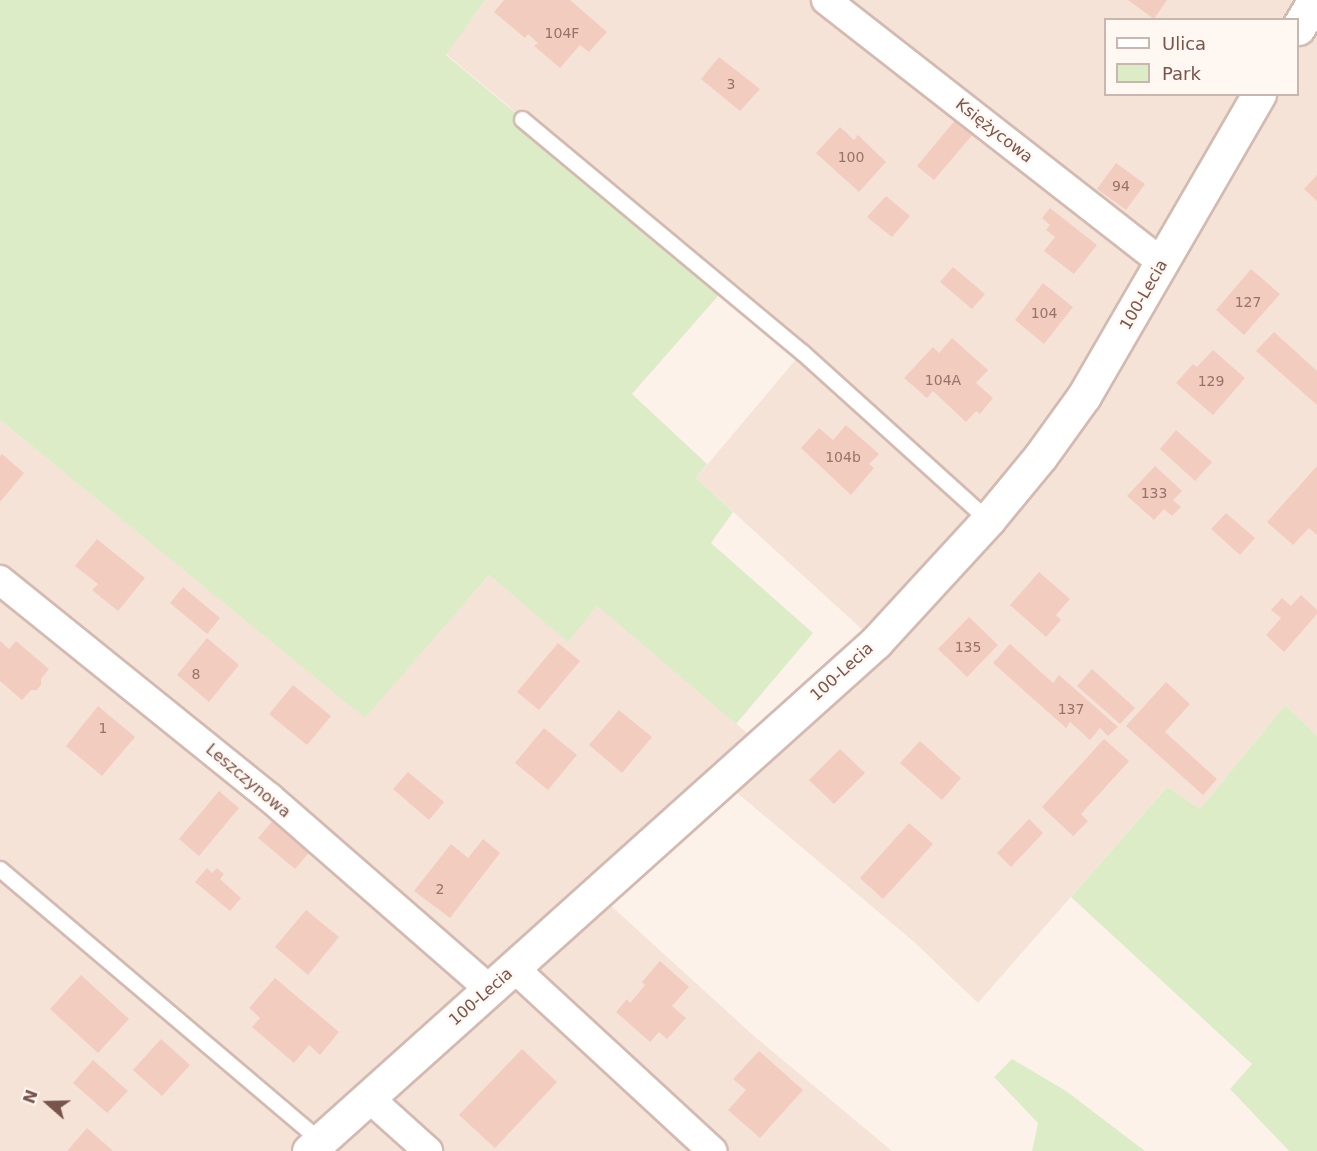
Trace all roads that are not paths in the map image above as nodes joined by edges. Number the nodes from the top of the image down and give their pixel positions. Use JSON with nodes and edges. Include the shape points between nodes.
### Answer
{"nodes":[{"id":1,"x":826,"y":0,"type":"edge"},
{"id":2,"x":1315,"y":0,"type":"edge"},
{"id":3,"x":1299,"y":26,"type":"edge"},
{"id":4,"x":1258,"y":96,"type":"edge"},
{"id":5,"x":522,"y":119,"type":"dead end"},
{"id":6,"x":1163,"y":263,"type":"junction"},
{"id":7,"x":988,"y":520,"type":"junction"},
{"id":8,"x":0,"y":580,"type":"edge"},
{"id":9,"x":0,"y":869,"type":"edge"},
{"id":10,"x":514,"y":968,"type":"junction"},
{"id":11,"x":489,"y":989,"type":"junction"},
{"id":12,"x":368,"y":1097,"type":"junction"},
{"id":13,"x":314,"y":1146,"type":"edge"},
{"id":14,"x":428,"y":1151,"type":"edge"},
{"id":15,"x":712,"y":1151,"type":"edge"}],
"edges":[{"from":1,"to":6,"type":"street","name":"Księżycowa"},
{"from":2,"to":3,"type":"street"},
{"from":4,"to":6,"type":"street","name":"100-Lecia"},
{"from":5,"to":7,"type":"lane","via":[[802,352]]},
{"from":6,"to":7,"type":"street","name":"100-Lecia","via":[[1084,396],[1040,458]]},
{"from":7,"to":10,"type":"street","name":"100-Lecia","via":[[876,642]]},
{"from":8,"to":11,"type":"street","name":"Leszczynowa","via":[[268,797]]},
{"from":9,"to":13,"type":"lane"},
{"from":10,"to":11,"type":"street","name":"100-Lecia"},
{"from":10,"to":15,"type":"street"},
{"from":11,"to":12,"type":"street","name":"100-Lecia"},
{"from":12,"to":13,"type":"street","name":"100-Lecia"},
{"from":12,"to":14,"type":"street"}]}
